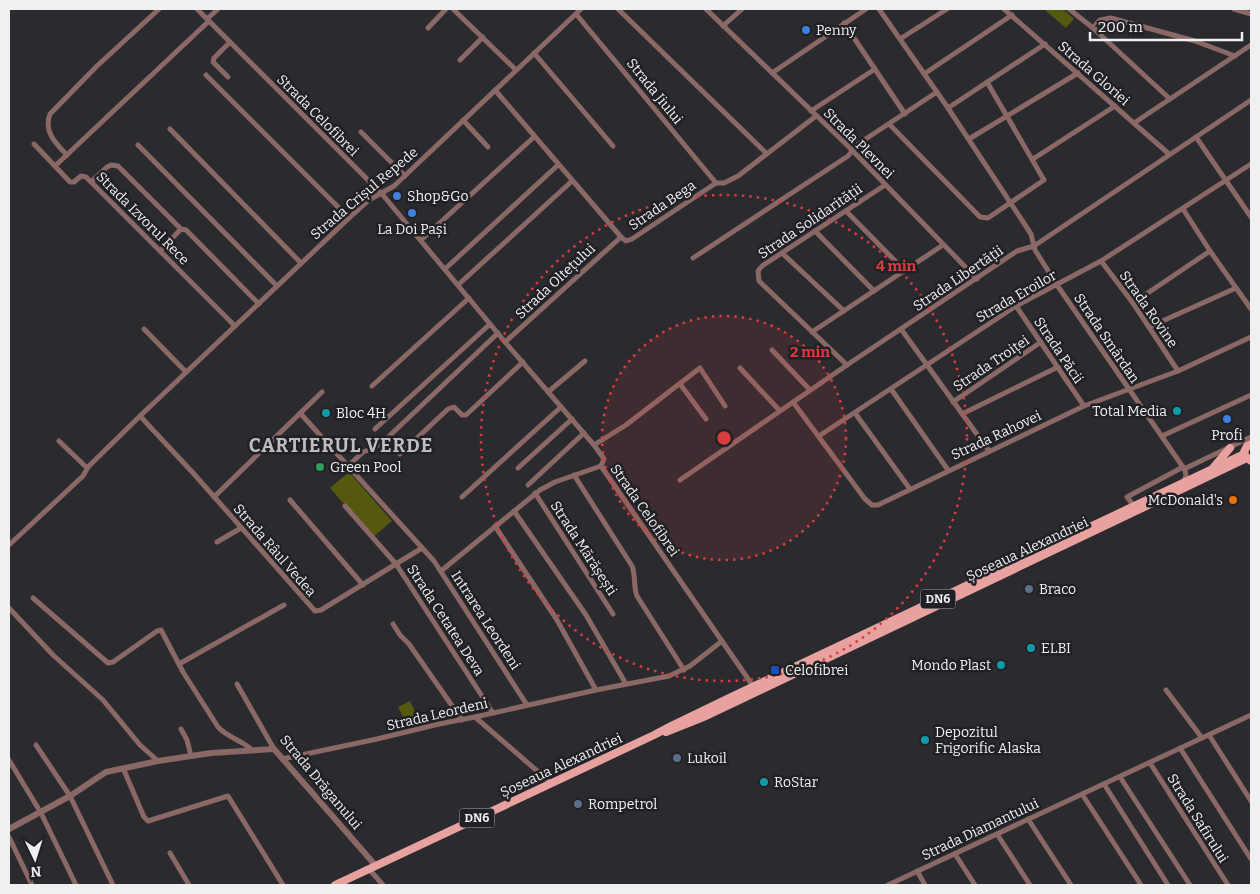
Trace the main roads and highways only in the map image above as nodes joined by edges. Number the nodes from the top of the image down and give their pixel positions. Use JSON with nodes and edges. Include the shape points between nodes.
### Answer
{"nodes":[{"id":1,"x":1251,"y":444,"type":"edge"},
{"id":2,"x":1230,"y":448,"type":"road end"},
{"id":3,"x":1247,"y":458,"type":"edge"},
{"id":4,"x":1212,"y":469,"type":"junction"},
{"id":5,"x":654,"y":735,"type":"junction"},
{"id":6,"x":335,"y":885,"type":"edge"}],
"edges":[{"from":1,"to":3,"type":"main road","number":"DN6","via":[[1246,448]]},
{"from":2,"to":4,"type":"main road"},
{"from":3,"to":4,"type":"main road","name":"Șoseaua Alexandriei","number":"DN6"},
{"from":3,"to":5,"type":"main road","name":"Șoseaua Alexandriei","number":"DN6","via":[[706,716]]},
{"from":4,"to":5,"type":"main road","name":"Șoseaua Alexandriei","number":"DN6"},
{"from":5,"to":6,"type":"main road","name":"Șoseaua Alexandriei","number":"DN6"}]}
